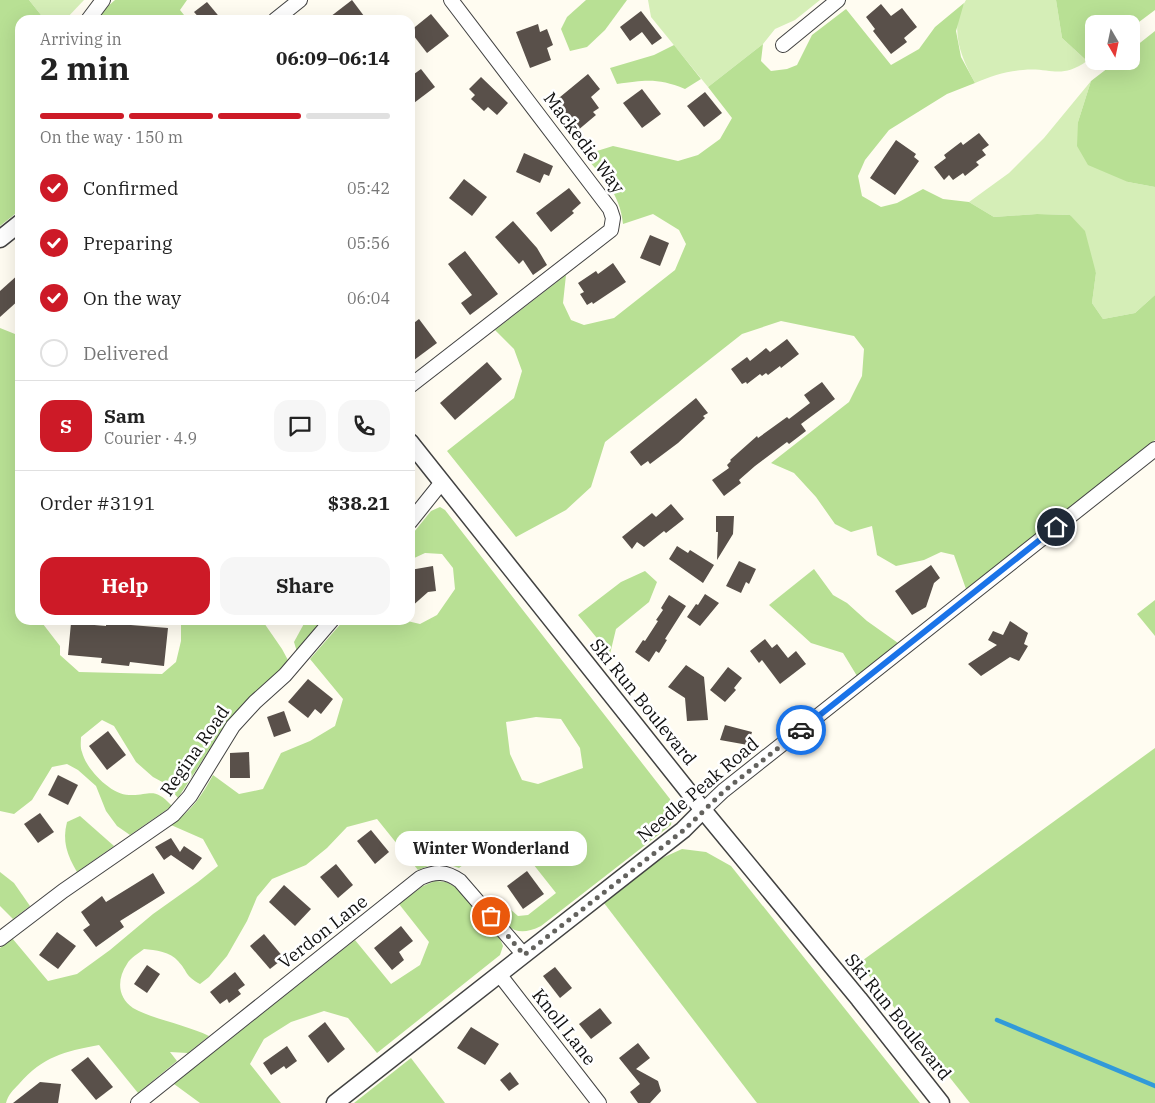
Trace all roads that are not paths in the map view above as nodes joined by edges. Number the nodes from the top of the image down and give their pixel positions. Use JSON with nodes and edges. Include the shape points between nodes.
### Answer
{"nodes":[{"id":1,"x":103,"y":0,"type":"edge"},
{"id":2,"x":300,"y":0,"type":"edge"},
{"id":3,"x":451,"y":0,"type":"edge"},
{"id":4,"x":838,"y":0,"type":"edge"},
{"id":5,"x":92,"y":15,"type":"edge"},
{"id":6,"x":281,"y":15,"type":"edge"},
{"id":7,"x":783,"y":45,"type":"dead end"},
{"id":8,"x":15,"y":227,"type":"edge"},
{"id":9,"x":0,"y":239,"type":"edge"},
{"id":10,"x":415,"y":382,"type":"edge"},
{"id":11,"x":415,"y":448,"type":"edge"},
{"id":12,"x":1155,"y":449,"type":"edge"},
{"id":13,"x":442,"y":482,"type":"junction"},
{"id":14,"x":415,"y":516,"type":"edge"},
{"id":15,"x":328,"y":625,"type":"edge"},
{"id":16,"x":703,"y":810,"type":"junction"},
{"id":17,"x":0,"y":939,"type":"edge"},
{"id":18,"x":524,"y":955,"type":"junction"},
{"id":19,"x":499,"y":974,"type":"junction"},
{"id":20,"x":138,"y":1103,"type":"edge"},
{"id":21,"x":335,"y":1103,"type":"edge"},
{"id":22,"x":599,"y":1103,"type":"edge"},
{"id":23,"x":941,"y":1103,"type":"edge"}],
"edges":[{"from":1,"to":5,"type":"street"},
{"from":2,"to":6,"type":"street"},
{"from":3,"to":10,"type":"street","name":"Mackedie Way","via":[[583,172],[613,218],[611,230]]},
{"from":4,"to":7,"type":"street"},
{"from":8,"to":9,"type":"street"},
{"from":11,"to":13,"type":"street","name":"Ski Run Boulevard"},
{"from":12,"to":16,"type":"street","name":"Needle Peak Road"},
{"from":13,"to":14,"type":"street"},
{"from":13,"to":16,"type":"street","name":"Ski Run Boulevard"},
{"from":15,"to":17,"type":"street","name":"Regina Road","via":[[285,676],[233,726],[190,796],[173,814],[63,890]]},
{"from":16,"to":18,"type":"street","name":"Needle Peak Road","via":[[684,830]]},
{"from":16,"to":23,"type":"street","name":"Ski Run Boulevard"},
{"from":18,"to":19,"type":"street","name":"Needle Peak Road"},
{"from":18,"to":20,"type":"street","name":"Verdon Lane","via":[[460,881],[450,874],[434,872],[420,878]]},
{"from":19,"to":21,"type":"street","name":"Needle Peak Road"},
{"from":19,"to":22,"type":"street","name":"Knoll Lane"}]}
